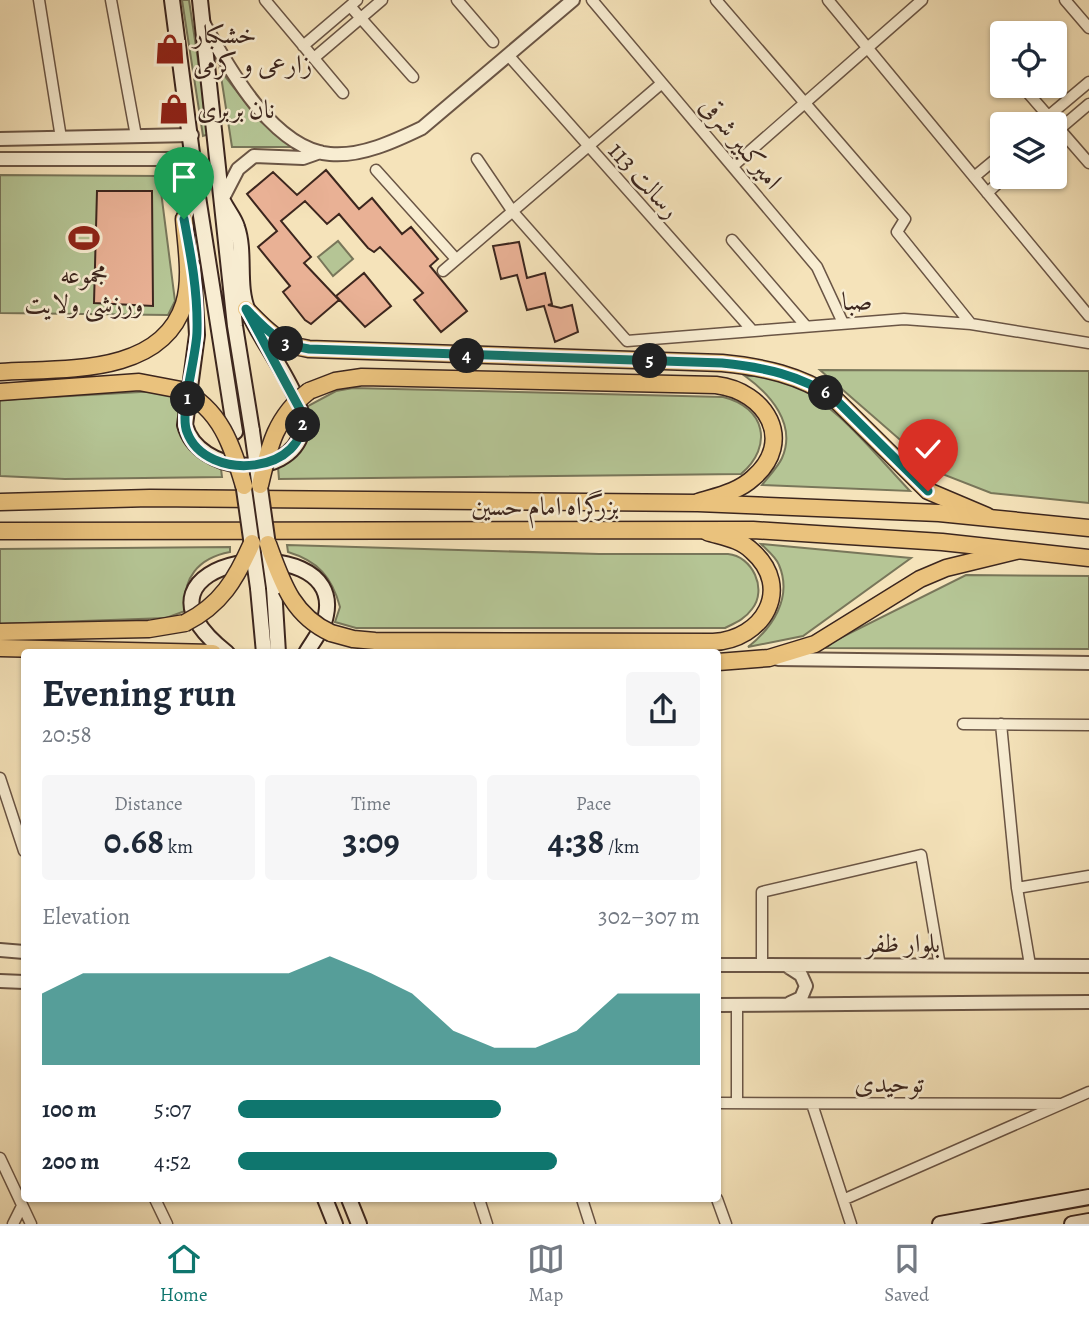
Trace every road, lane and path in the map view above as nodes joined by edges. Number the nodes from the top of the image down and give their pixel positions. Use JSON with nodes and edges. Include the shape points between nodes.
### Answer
{"nodes":[{"id":1,"x":39,"y":0,"type":"edge"},
{"id":2,"x":111,"y":0,"type":"edge"},
{"id":3,"x":172,"y":0,"type":"edge"},
{"id":4,"x":200,"y":0,"type":"edge"},
{"id":5,"x":265,"y":0,"type":"edge"},
{"id":6,"x":382,"y":0,"type":"edge"},
{"id":7,"x":457,"y":0,"type":"edge"},
{"id":8,"x":573,"y":0,"type":"edge"},
{"id":9,"x":592,"y":0,"type":"edge"},
{"id":10,"x":716,"y":0,"type":"edge"},
{"id":11,"x":828,"y":0,"type":"edge"},
{"id":12,"x":922,"y":0,"type":"edge"},
{"id":13,"x":1065,"y":0,"type":"edge"},
{"id":14,"x":354,"y":3,"type":"edge"},
{"id":15,"x":361,"y":18,"type":"junction"},
{"id":16,"x":204,"y":24,"type":"junction"},
{"id":17,"x":1089,"y":28,"type":"edge"},
{"id":18,"x":493,"y":42,"type":"dead end"},
{"id":19,"x":303,"y":46,"type":"junction"},
{"id":20,"x":868,"y":48,"type":"junction"},
{"id":21,"x":509,"y":56,"type":"junction"},
{"id":22,"x":314,"y":58,"type":"junction"},
{"id":23,"x":413,"y":78,"type":"dead end"},
{"id":24,"x":1089,"y":82,"type":"edge"},
{"id":25,"x":662,"y":83,"type":"junction"},
{"id":26,"x":343,"y":93,"type":"dead end"},
{"id":27,"x":1033,"y":98,"type":"edge"},
{"id":28,"x":806,"y":103,"type":"junction"},
{"id":29,"x":1089,"y":104,"type":"edge"},
{"id":30,"x":1046,"y":112,"type":"edge"},
{"id":31,"x":1054,"y":112,"type":"edge"},
{"id":32,"x":1067,"y":122,"type":"edge"},
{"id":33,"x":191,"y":135,"type":"junction"},
{"id":34,"x":136,"y":136,"type":"junction"},
{"id":35,"x":61,"y":138,"type":"junction"},
{"id":36,"x":0,"y":139,"type":"edge"},
{"id":37,"x":1067,"y":140,"type":"edge"},
{"id":38,"x":588,"y":148,"type":"junction"},
{"id":39,"x":320,"y":152,"type":"junction"},
{"id":40,"x":0,"y":159,"type":"edge"},
{"id":41,"x":193,"y":159,"type":"junction"},
{"id":42,"x":477,"y":159,"type":"dead end"},
{"id":43,"x":1089,"y":163,"type":"edge"},
{"id":44,"x":990,"y":164,"type":"edge"},
{"id":45,"x":733,"y":166,"type":"junction"},
{"id":46,"x":376,"y":170,"type":"dead end"},
{"id":47,"x":974,"y":177,"type":"junction"},
{"id":48,"x":195,"y":184,"type":"junction"},
{"id":49,"x":992,"y":189,"type":"edge"},
{"id":50,"x":987,"y":193,"type":"junction"},
{"id":51,"x":224,"y":201,"type":"junction"},
{"id":52,"x":513,"y":212,"type":"junction"},
{"id":53,"x":184,"y":219,"type":"junction"},
{"id":54,"x":732,"y":240,"type":"dead end"},
{"id":55,"x":456,"y":258,"type":"junction"},
{"id":56,"x":443,"y":271,"type":"dead end"},
{"id":57,"x":246,"y":309,"type":"junction"},
{"id":58,"x":1089,"y":316,"type":"edge"},
{"id":59,"x":843,"y":323,"type":"junction"},
{"id":60,"x":971,"y":324,"type":"junction"},
{"id":61,"x":805,"y":326,"type":"junction"},
{"id":62,"x":751,"y":329,"type":"junction"},
{"id":63,"x":1089,"y":343,"type":"edge"},
{"id":64,"x":0,"y":372,"type":"edge"},
{"id":65,"x":0,"y":392,"type":"edge"},
{"id":66,"x":252,"y":485,"type":"junction"},
{"id":67,"x":0,"y":502,"type":"edge"},
{"id":68,"x":698,"y":503,"type":"junction"},
{"id":69,"x":999,"y":521,"type":"junction"},
{"id":70,"x":1089,"y":528,"type":"edge"},
{"id":71,"x":0,"y":530,"type":"edge"},
{"id":72,"x":701,"y":530,"type":"junction"},
{"id":73,"x":260,"y":544,"type":"junction"},
{"id":74,"x":1021,"y":550,"type":"junction"},
{"id":75,"x":1089,"y":558,"type":"edge"},
{"id":76,"x":0,"y":632,"type":"edge"},
{"id":77,"x":0,"y":648,"type":"edge"},
{"id":78,"x":39,"y":649,"type":"edge"},
{"id":79,"x":223,"y":649,"type":"edge"},
{"id":80,"x":264,"y":649,"type":"edge"},
{"id":81,"x":278,"y":649,"type":"edge"},
{"id":82,"x":308,"y":649,"type":"edge"},
{"id":83,"x":760,"y":658,"type":"junction"},
{"id":84,"x":721,"y":662,"type":"edge"},
{"id":85,"x":1089,"y":663,"type":"edge"},
{"id":86,"x":963,"y":724,"type":"dead end"},
{"id":87,"x":1001,"y":724,"type":"junction"},
{"id":88,"x":1089,"y":724,"type":"edge"},
{"id":89,"x":0,"y":778,"type":"edge"},
{"id":90,"x":21,"y":842,"type":"edge"},
{"id":91,"x":1089,"y":876,"type":"edge"},
{"id":92,"x":1017,"y":888,"type":"junction"},
{"id":93,"x":0,"y":950,"type":"edge"},
{"id":94,"x":21,"y":952,"type":"edge"},
{"id":95,"x":721,"y":965,"type":"edge"},
{"id":96,"x":762,"y":965,"type":"junction"},
{"id":97,"x":1030,"y":965,"type":"junction"},
{"id":98,"x":787,"y":966,"type":"junction"},
{"id":99,"x":940,"y":966,"type":"junction"},
{"id":100,"x":1089,"y":966,"type":"edge"},
{"id":101,"x":0,"y":981,"type":"edge"},
{"id":102,"x":21,"y":982,"type":"edge"},
{"id":103,"x":1089,"y":1002,"type":"edge"},
{"id":104,"x":786,"y":1004,"type":"junction"},
{"id":105,"x":721,"y":1005,"type":"edge"},
{"id":106,"x":737,"y":1005,"type":"junction"},
{"id":107,"x":1089,"y":1092,"type":"edge"},
{"id":108,"x":737,"y":1102,"type":"junction"},
{"id":109,"x":721,"y":1103,"type":"edge"},
{"id":110,"x":812,"y":1104,"type":"junction"},
{"id":111,"x":1061,"y":1104,"type":"junction"},
{"id":112,"x":0,"y":1158,"type":"edge"},
{"id":113,"x":1089,"y":1197,"type":"edge"},
{"id":114,"x":845,"y":1199,"type":"junction"},
{"id":115,"x":156,"y":1202,"type":"edge"},
{"id":116,"x":326,"y":1202,"type":"edge"},
{"id":117,"x":350,"y":1202,"type":"edge"},
{"id":118,"x":480,"y":1202,"type":"edge"},
{"id":119,"x":583,"y":1202,"type":"edge"},
{"id":120,"x":718,"y":1202,"type":"edge"},
{"id":121,"x":22,"y":1206,"type":"junction"},
{"id":122,"x":1089,"y":1221,"type":"edge"},
{"id":123,"x":13,"y":1224,"type":"edge"},
{"id":124,"x":31,"y":1224,"type":"edge"},
{"id":125,"x":167,"y":1224,"type":"edge"},
{"id":126,"x":335,"y":1224,"type":"edge"},
{"id":127,"x":359,"y":1224,"type":"edge"},
{"id":128,"x":487,"y":1224,"type":"edge"},
{"id":129,"x":590,"y":1224,"type":"edge"},
{"id":130,"x":726,"y":1224,"type":"edge"},
{"id":131,"x":851,"y":1224,"type":"edge"},
{"id":132,"x":940,"y":1224,"type":"edge"},
{"id":133,"x":1072,"y":1224,"type":"edge"}],
"edges":[{"from":1,"to":35,"type":"street"},
{"from":2,"to":34,"type":"street"},
{"from":3,"to":33,"type":"main road"},
{"from":4,"to":16,"type":"main road"},
{"from":5,"to":19,"type":"street"},
{"from":6,"to":15,"type":"street"},
{"from":7,"to":18,"type":"street"},
{"from":8,"to":21,"type":"street"},
{"from":9,"to":25,"type":"street","name":"امیرکبیر شرقی"},
{"from":10,"to":28,"type":"street"},
{"from":11,"to":20,"type":"street"},
{"from":12,"to":20,"type":"street"},
{"from":13,"to":17,"type":"street"},
{"from":14,"to":15,"type":"street"},
{"from":14,"to":19,"type":"street"},
{"from":15,"to":22,"type":"street"},
{"from":15,"to":23,"type":"street"},
{"from":16,"to":39,"type":"street","via":[[229,71],[262,112]]},
{"from":16,"to":51,"type":"main road"},
{"from":19,"to":22,"type":"street"},
{"from":20,"to":28,"type":"street"},
{"from":20,"to":47,"type":"street"},
{"from":21,"to":38,"type":"street","name":"رسالت 113"},
{"from":21,"to":39,"type":"street","via":[[441,114],[406,136],[344,154]]},
{"from":22,"to":26,"type":"street"},
{"from":24,"to":31,"type":"street"},
{"from":25,"to":38,"type":"street"},
{"from":25,"to":45,"type":"street","name":"امیرکبیر شرقی"},
{"from":27,"to":30,"type":"street"},
{"from":28,"to":45,"type":"street"},
{"from":28,"to":60,"type":"street","via":[[905,219],[897,232]]},
{"from":29,"to":32,"type":"street"},
{"from":33,"to":34,"type":"street"},
{"from":33,"to":41,"type":"main road"},
{"from":34,"to":35,"type":"street"},
{"from":35,"to":36,"type":"street"},
{"from":37,"to":43,"type":"street"},
{"from":38,"to":52,"type":"street"},
{"from":38,"to":62,"type":"street","name":"رسالت 113"},
{"from":39,"to":51,"type":"street","via":[[303,158],[254,156],[238,169]]},
{"from":40,"to":41,"type":"street"},
{"from":41,"to":48,"type":"main road"},
{"from":42,"to":52,"type":"street"},
{"from":44,"to":47,"type":"street"},
{"from":45,"to":59,"type":"street","name":"امیرکبیر شرقی","via":[[817,267]]},
{"from":46,"to":55,"type":"street"},
{"from":47,"to":50,"type":"street"},
{"from":48,"to":53,"type":"main road"},
{"from":48,"to":66,"type":"main road","bridge":true,"via":[[235,432]]},
{"from":49,"to":50,"type":"street"},
{"from":50,"to":58,"type":"street"},
{"from":51,"to":57,"type":"main road","via":[[237,226]]},
{"from":51,"to":66,"type":"main road","bridge":true,"via":[[235,326],[252,431]]},
{"from":52,"to":55,"type":"street"},
{"from":52,"to":62,"type":"street","name":"صبا","via":[[627,341]]},
{"from":53,"to":57,"type":"main road","via":[[197,307],[185,425],[204,454],[233,465],[279,458],[292,449],[302,429],[302,413]]},
{"from":53,"to":64,"type":"main road","via":[[185,303],[170,332],[130,357],[112,362]]},
{"from":54,"to":61,"type":"street"},
{"from":55,"to":56,"type":"street"},
{"from":57,"to":69,"type":"main road","via":[[275,338],[309,349],[722,363],[775,371],[834,398],[928,491]]},
{"from":59,"to":60,"type":"street","name":"صبا"},
{"from":59,"to":61,"type":"street","name":"صبا"},
{"from":60,"to":63,"type":"street","name":"صبا"},
{"from":61,"to":62,"type":"street","name":"صبا"},
{"from":65,"to":66,"type":"main road","bridge":true,"via":[[139,382],[181,390],[201,402],[222,426]]},
{"from":66,"to":68,"type":"main road","bridge":true,"via":[[276,428],[293,404],[335,380],[716,385],[738,390],[758,402],[767,414],[772,449],[751,481]]},
{"from":66,"to":73,"type":"main road","bridge":true},
{"from":67,"to":68,"type":"main road","name":"بزرگراه امام حسین","via":[[150,498]]},
{"from":68,"to":69,"type":"main road","name":"بزرگراه امام حسین","via":[[939,513]]},
{"from":69,"to":70,"type":"main road","name":"بزرگراه امام حسین"},
{"from":71,"to":72,"type":"main road","name":"بزرگراه امام حسین"},
{"from":72,"to":73,"type":"main road","bridge":true,"via":[[740,542],[770,575],[772,588],[765,613],[749,632],[734,639],[375,641],[331,633],[310,621],[293,603]]},
{"from":72,"to":74,"type":"main road","name":"بزرگراه امام حسین","via":[[866,536]]},
{"from":73,"to":76,"type":"main road","bridge":true,"via":[[222,598],[185,623],[149,629]]},
{"from":73,"to":80,"type":"main road","bridge":true,"via":[[258,588]]},
{"from":73,"to":81,"type":"main road","bridge":true,"via":[[274,588]]},
{"from":74,"to":75,"type":"main road","name":"بزرگراه امام حسین"},
{"from":74,"to":83,"type":"main road","via":[[933,574],[815,644]]},
{"from":77,"to":78,"type":"main road"},
{"from":79,"to":82,"type":"main road","via":[[192,608],[195,585],[209,571],[221,567],[264,563],[307,570],[325,590],[326,617]]},
{"from":83,"to":84,"type":"main road"},
{"from":83,"to":85,"type":"street"},
{"from":86,"to":87,"type":"street"},
{"from":87,"to":88,"type":"street"},
{"from":87,"to":92,"type":"street"},
{"from":89,"to":90,"type":"street"},
{"from":91,"to":92,"type":"street"},
{"from":92,"to":97,"type":"street"},
{"from":93,"to":94,"type":"street"},
{"from":95,"to":96,"type":"street","name":"بلوار ظفر"},
{"from":96,"to":98,"type":"street","name":"بلوار ظفر"},
{"from":96,"to":99,"type":"street","via":[[762,892],[920,855]]},
{"from":97,"to":99,"type":"street","name":"بلوار ظفر"},
{"from":97,"to":100,"type":"street","name":"بلوار ظفر"},
{"from":98,"to":99,"type":"street","name":"بلوار ظفر"},
{"from":98,"to":104,"type":"street","via":[[801,975],[806,986],[802,998]]},
{"from":101,"to":102,"type":"street"},
{"from":103,"to":104,"type":"street"},
{"from":104,"to":106,"type":"street"},
{"from":105,"to":106,"type":"street"},
{"from":106,"to":108,"type":"street"},
{"from":107,"to":111,"type":"street"},
{"from":108,"to":109,"type":"street","name":"توحیدی"},
{"from":108,"to":110,"type":"street","name":"توحیدی"},
{"from":110,"to":111,"type":"street","name":"توحیدی"},
{"from":110,"to":114,"type":"street"},
{"from":111,"to":114,"type":"street"},
{"from":112,"to":121,"type":"street"},
{"from":113,"to":132,"type":"main road"},
{"from":114,"to":131,"type":"street"},
{"from":115,"to":125,"type":"street"},
{"from":116,"to":126,"type":"main road"},
{"from":117,"to":127,"type":"main road"},
{"from":118,"to":128,"type":"street"},
{"from":119,"to":129,"type":"street"},
{"from":120,"to":130,"type":"street"},
{"from":121,"to":123,"type":"street"},
{"from":121,"to":124,"type":"street"},
{"from":122,"to":133,"type":"main road"}]}
